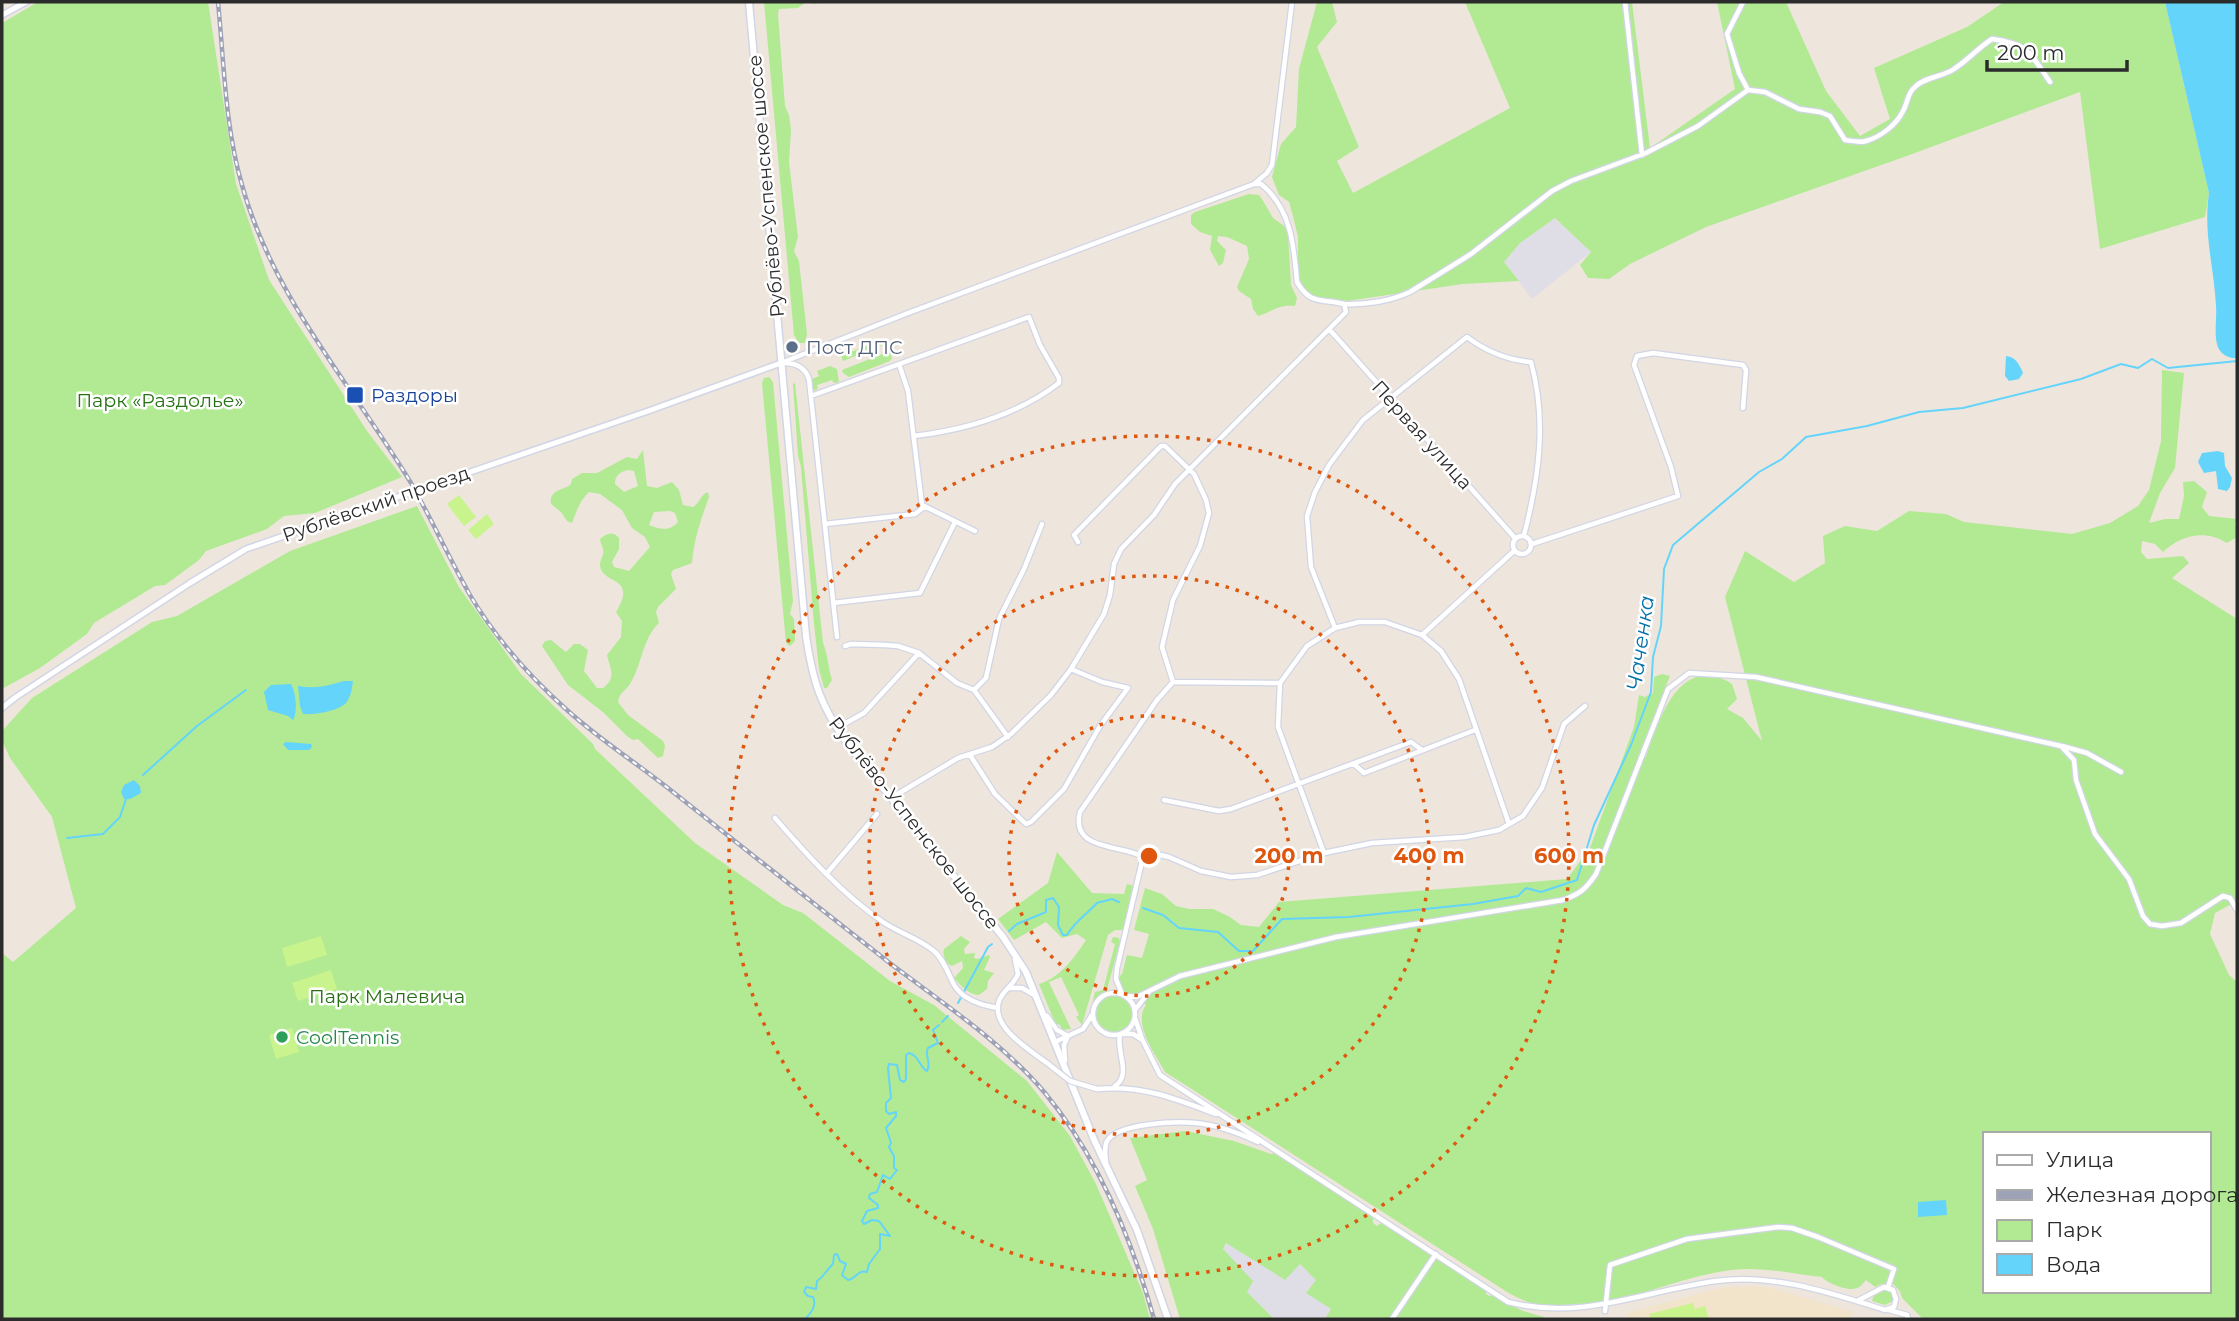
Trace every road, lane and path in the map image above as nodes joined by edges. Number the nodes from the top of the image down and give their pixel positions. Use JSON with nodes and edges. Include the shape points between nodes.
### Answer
{"nodes":[{"id":1,"x":26,"y":2,"type":"edge"},
{"id":2,"x":750,"y":2,"type":"edge"},
{"id":3,"x":1292,"y":2,"type":"edge"},
{"id":4,"x":1625,"y":2,"type":"edge"},
{"id":5,"x":1743,"y":2,"type":"edge"},
{"id":6,"x":2,"y":15,"type":"edge"},
{"id":7,"x":2050,"y":82,"type":"dead end"},
{"id":8,"x":1748,"y":90,"type":"junction"},
{"id":9,"x":1642,"y":155,"type":"junction"},
{"id":10,"x":1254,"y":184,"type":"junction"},
{"id":11,"x":1344,"y":304,"type":"junction"},
{"id":12,"x":1330,"y":330,"type":"junction"},
{"id":13,"x":781,"y":363,"type":"junction"},
{"id":14,"x":899,"y":364,"type":"junction"},
{"id":15,"x":811,"y":396,"type":"junction"},
{"id":16,"x":1389,"y":398,"type":"junction"},
{"id":17,"x":1743,"y":408,"type":"dead end"},
{"id":18,"x":914,"y":436,"type":"junction"},
{"id":19,"x":1190,"y":469,"type":"junction"},
{"id":20,"x":924,"y":507,"type":"junction"},
{"id":21,"x":956,"y":522,"type":"junction"},
{"id":22,"x":825,"y":524,"type":"junction"},
{"id":23,"x":1042,"y":524,"type":"dead end"},
{"id":24,"x":975,"y":531,"type":"dead end"},
{"id":25,"x":1524,"y":535,"type":"junction"},
{"id":26,"x":1515,"y":538,"type":"junction"},
{"id":27,"x":1078,"y":542,"type":"dead end"},
{"id":28,"x":1532,"y":544,"type":"junction"},
{"id":29,"x":1514,"y":551,"type":"junction"},
{"id":30,"x":834,"y":603,"type":"junction"},
{"id":31,"x":1335,"y":628,"type":"junction"},
{"id":32,"x":1422,"y":635,"type":"junction"},
{"id":33,"x":837,"y":637,"type":"dead end"},
{"id":34,"x":845,"y":646,"type":"dead end"},
{"id":35,"x":919,"y":653,"type":"junction"},
{"id":36,"x":1071,"y":669,"type":"junction"},
{"id":37,"x":1173,"y":682,"type":"junction"},
{"id":38,"x":1280,"y":683,"type":"junction"},
{"id":39,"x":974,"y":690,"type":"junction"},
{"id":40,"x":1585,"y":706,"type":"dead end"},
{"id":41,"x":2,"y":708,"type":"edge"},
{"id":42,"x":837,"y":728,"type":"junction"},
{"id":43,"x":1475,"y":730,"type":"junction"},
{"id":44,"x":1008,"y":737,"type":"junction"},
{"id":45,"x":2062,"y":746,"type":"junction"},
{"id":46,"x":1422,"y":750,"type":"junction"},
{"id":47,"x":970,"y":754,"type":"junction"},
{"id":48,"x":1354,"y":764,"type":"junction"},
{"id":49,"x":2121,"y":772,"type":"dead end"},
{"id":50,"x":1299,"y":785,"type":"junction"},
{"id":51,"x":891,"y":798,"type":"junction"},
{"id":52,"x":1164,"y":800,"type":"dead end"},
{"id":53,"x":877,"y":814,"type":"dead end"},
{"id":54,"x":775,"y":818,"type":"dead end"},
{"id":55,"x":1509,"y":824,"type":"junction"},
{"id":56,"x":1324,"y":853,"type":"junction"},
{"id":57,"x":1143,"y":857,"type":"junction"},
{"id":58,"x":827,"y":873,"type":"junction"},
{"id":59,"x":2237,"y":910,"type":"edge"},
{"id":60,"x":1009,"y":945,"type":"junction"},
{"id":61,"x":1116,"y":979,"type":"junction"},
{"id":62,"x":1008,"y":989,"type":"junction"},
{"id":63,"x":1150,"y":990,"type":"junction"},
{"id":64,"x":1105,"y":995,"type":"junction"},
{"id":65,"x":1124,"y":995,"type":"junction"},
{"id":66,"x":1037,"y":996,"type":"junction"},
{"id":67,"x":998,"y":1008,"type":"junction"},
{"id":68,"x":1042,"y":1010,"type":"junction"},
{"id":69,"x":1135,"y":1010,"type":"junction"},
{"id":70,"x":1093,"y":1011,"type":"junction"},
{"id":71,"x":1135,"y":1018,"type":"junction"},
{"id":72,"x":1083,"y":1029,"type":"junction"},
{"id":73,"x":1105,"y":1034,"type":"junction"},
{"id":74,"x":1121,"y":1035,"type":"junction"},
{"id":75,"x":1069,"y":1036,"type":"junction"},
{"id":76,"x":1142,"y":1039,"type":"junction"},
{"id":77,"x":1055,"y":1042,"type":"junction"},
{"id":78,"x":1119,"y":1051,"type":"junction"},
{"id":79,"x":1069,"y":1076,"type":"junction"},
{"id":80,"x":1111,"y":1088,"type":"junction"},
{"id":81,"x":1223,"y":1116,"type":"junction"},
{"id":82,"x":1272,"y":1148,"type":"junction"},
{"id":83,"x":1109,"y":1173,"type":"junction"},
{"id":84,"x":1436,"y":1254,"type":"junction"},
{"id":85,"x":1888,"y":1287,"type":"junction"},
{"id":86,"x":1857,"y":1301,"type":"junction"},
{"id":87,"x":1889,"y":1310,"type":"junction"},
{"id":88,"x":1605,"y":1311,"type":"junction"},
{"id":89,"x":1594,"y":1313,"type":"dead end"},
{"id":90,"x":1547,"y":1315,"type":"dead end"},
{"id":91,"x":1168,"y":1319,"type":"edge"},
{"id":92,"x":1392,"y":1319,"type":"edge"},
{"id":93,"x":1908,"y":1319,"type":"edge"}],
"edges":[{"from":1,"to":6,"type":"street"},
{"from":2,"to":13,"type":"main road","name":"Рублёво-Успенское шоссе"},
{"from":3,"to":10,"type":"street","via":[[1272,165]]},
{"from":4,"to":9,"type":"street"},
{"from":5,"to":8,"type":"street","via":[[1727,34]]},
{"from":7,"to":8,"type":"street","via":[[2019,43],[1992,38],[1951,71],[1916,85],[1893,125],[1864,142],[1845,140],[1830,116]]},
{"from":8,"to":9,"type":"street","via":[[1698,127]]},
{"from":9,"to":11,"type":"street","via":[[1552,191],[1471,254],[1400,297]]},
{"from":10,"to":11,"type":"street","via":[[1268,191],[1290,226],[1301,288],[1317,301]]},
{"from":10,"to":13,"type":"street"},
{"from":11,"to":12,"type":"street","via":[[1346,312]]},
{"from":12,"to":16,"type":"street","name":"Первая улица"},
{"from":12,"to":19,"type":"street"},
{"from":13,"to":15,"type":"street","via":[[803,369]]},
{"from":13,"to":41,"type":"street","name":"Рублёвский проезд","via":[[246,549]]},
{"from":13,"to":42,"type":"main road","name":"Рублёво-Успенское шоссе","via":[[807,644],[819,696]]},
{"from":14,"to":15,"type":"street"},
{"from":14,"to":18,"type":"street"},
{"from":14,"to":18,"type":"street","via":[[1029,317],[1059,381],[1017,408],[956,430]]},
{"from":15,"to":22,"type":"street"},
{"from":16,"to":25,"type":"street","via":[[1468,337],[1496,355],[1531,362],[1541,441],[1535,495]]},
{"from":16,"to":26,"type":"street","name":"Первая улица"},
{"from":16,"to":31,"type":"street","via":[[1339,449],[1307,516],[1311,567]]},
{"from":17,"to":28,"type":"street","via":[[1743,365],[1653,353],[1637,356],[1634,365],[1678,496]]},
{"from":18,"to":20,"type":"street"},
{"from":19,"to":27,"type":"street","via":[[1161,446],[1074,535]]},
{"from":19,"to":36,"type":"street","via":[[1121,549],[1104,614]]},
{"from":19,"to":37,"type":"street","via":[[1209,513],[1200,546],[1173,600],[1162,647]]},
{"from":20,"to":21,"type":"street"},
{"from":20,"to":22,"type":"street","via":[[915,514]]},
{"from":21,"to":24,"type":"street"},
{"from":21,"to":30,"type":"street","via":[[920,593]]},
{"from":22,"to":30,"type":"street"},
{"from":23,"to":39,"type":"street","via":[[999,619],[986,678]]},
{"from":25,"to":26,"type":"street"},
{"from":25,"to":28,"type":"street"},
{"from":26,"to":29,"type":"street"},
{"from":28,"to":29,"type":"street","via":[[1527,553]]},
{"from":29,"to":32,"type":"street"},
{"from":30,"to":33,"type":"street"},
{"from":31,"to":32,"type":"street","via":[[1385,622]]},
{"from":31,"to":38,"type":"street","via":[[1307,646]]},
{"from":32,"to":43,"type":"street","via":[[1441,652],[1459,679]]},
{"from":34,"to":35,"type":"street","via":[[898,646]]},
{"from":35,"to":39,"type":"street","via":[[957,683]]},
{"from":35,"to":42,"type":"street","via":[[864,713]]},
{"from":36,"to":44,"type":"street"},
{"from":36,"to":47,"type":"street","via":[[1128,688],[1064,789],[1031,822],[1026,824],[995,794]]},
{"from":37,"to":38,"type":"street"},
{"from":37,"to":57,"type":"street","via":[[1080,812],[1078,822],[1093,842]]},
{"from":38,"to":50,"type":"street","via":[[1278,727]]},
{"from":39,"to":44,"type":"street"},
{"from":40,"to":55,"type":"street","via":[[1564,724],[1542,788],[1523,816]]},
{"from":42,"to":51,"type":"main road","name":"Рублёво-Успенское шоссе"},
{"from":43,"to":46,"type":"street"},
{"from":43,"to":55,"type":"street"},
{"from":44,"to":47,"type":"street","via":[[988,750]]},
{"from":45,"to":49,"type":"street","via":[[2087,753]]},
{"from":45,"to":59,"type":"street","via":[[2074,760],[2076,780],[2095,834],[2129,879],[2150,923],[2181,923],[2223,896],[2230,898]]},
{"from":45,"to":63,"type":"street","via":[[1756,677],[1689,673],[1668,689],[1595,874],[1578,895],[1336,937],[1180,976]]},
{"from":46,"to":48,"type":"street","via":[[1411,742]]},
{"from":46,"to":48,"type":"street","via":[[1364,773]]},
{"from":47,"to":51,"type":"street"},
{"from":48,"to":50,"type":"street"},
{"from":50,"to":52,"type":"street","via":[[1219,811]]},
{"from":50,"to":56,"type":"street"},
{"from":51,"to":60,"type":"main road","name":"Рублёво-Успенское шоссе"},
{"from":53,"to":58,"type":"street"},
{"from":54,"to":58,"type":"street"},
{"from":55,"to":56,"type":"street","via":[[1465,837],[1372,843]]},
{"from":56,"to":57,"type":"street","via":[[1257,875],[1231,877],[1152,853]]},
{"from":57,"to":61,"type":"street"},
{"from":58,"to":67,"type":"street","via":[[872,914],[932,950],[956,989],[978,1004]]},
{"from":60,"to":62,"type":"street","via":[[1018,974]]},
{"from":60,"to":66,"type":"main road","name":"Рублёво-Успенское шоссе"},
{"from":61,"to":64,"type":"street"},
{"from":61,"to":65,"type":"street"},
{"from":62,"to":66,"type":"street","via":[[1022,988]]},
{"from":62,"to":67,"type":"street"},
{"from":63,"to":65,"type":"street"},
{"from":63,"to":69,"type":"street"},
{"from":64,"to":65,"type":"street"},
{"from":64,"to":70,"type":"street"},
{"from":65,"to":69,"type":"street"},
{"from":66,"to":68,"type":"main road","name":"Рублёво-Успенское шоссе"},
{"from":67,"to":80,"type":"street","bridge":true,"via":[[1003,1025],[1015,1038],[1070,1081]]},
{"from":68,"to":75,"type":"street","via":[[1055,1028]]},
{"from":68,"to":77,"type":"main road","name":"Рублёво-Успенское шоссе"},
{"from":69,"to":71,"type":"street"},
{"from":70,"to":72,"type":"street"},
{"from":70,"to":73,"type":"street","via":[[1094,1023]]},
{"from":71,"to":74,"type":"street"},
{"from":71,"to":76,"type":"street"},
{"from":72,"to":73,"type":"street"},
{"from":72,"to":75,"type":"street"},
{"from":73,"to":74,"type":"street"},
{"from":73,"to":78,"type":"street"},
{"from":74,"to":76,"type":"street"},
{"from":74,"to":78,"type":"street"},
{"from":75,"to":77,"type":"street"},
{"from":75,"to":79,"type":"street","via":[[1063,1050]]},
{"from":76,"to":81,"type":"street","via":[[1160,1075]]},
{"from":77,"to":79,"type":"main road","name":"Рублёво-Успенское шоссе"},
{"from":78,"to":80,"type":"street","via":[[1124,1074],[1119,1085]]},
{"from":79,"to":83,"type":"main road","name":"Рублёво-Успенское шоссе"},
{"from":80,"to":81,"type":"street","via":[[1154,1092]]},
{"from":81,"to":82,"type":"street"},
{"from":82,"to":83,"type":"street","via":[[1240,1133],[1195,1123],[1143,1126],[1108,1139]]},
{"from":82,"to":84,"type":"street"},
{"from":83,"to":91,"type":"main road","name":"Рублёво-Успенское шоссе","via":[[1137,1230]]},
{"from":84,"to":90,"type":"street","via":[[1508,1302]]},
{"from":84,"to":92,"type":"street"},
{"from":85,"to":86,"type":"street"},
{"from":85,"to":87,"type":"street","via":[[1896,1298],[1896,1305]]},
{"from":85,"to":88,"type":"street","via":[[1894,1269],[1792,1228],[1757,1228],[1687,1239],[1610,1265]]},
{"from":86,"to":87,"type":"street"},
{"from":86,"to":88,"type":"street","via":[[1802,1286],[1736,1279]]},
{"from":87,"to":93,"type":"street"},
{"from":88,"to":89,"type":"street"}]}
